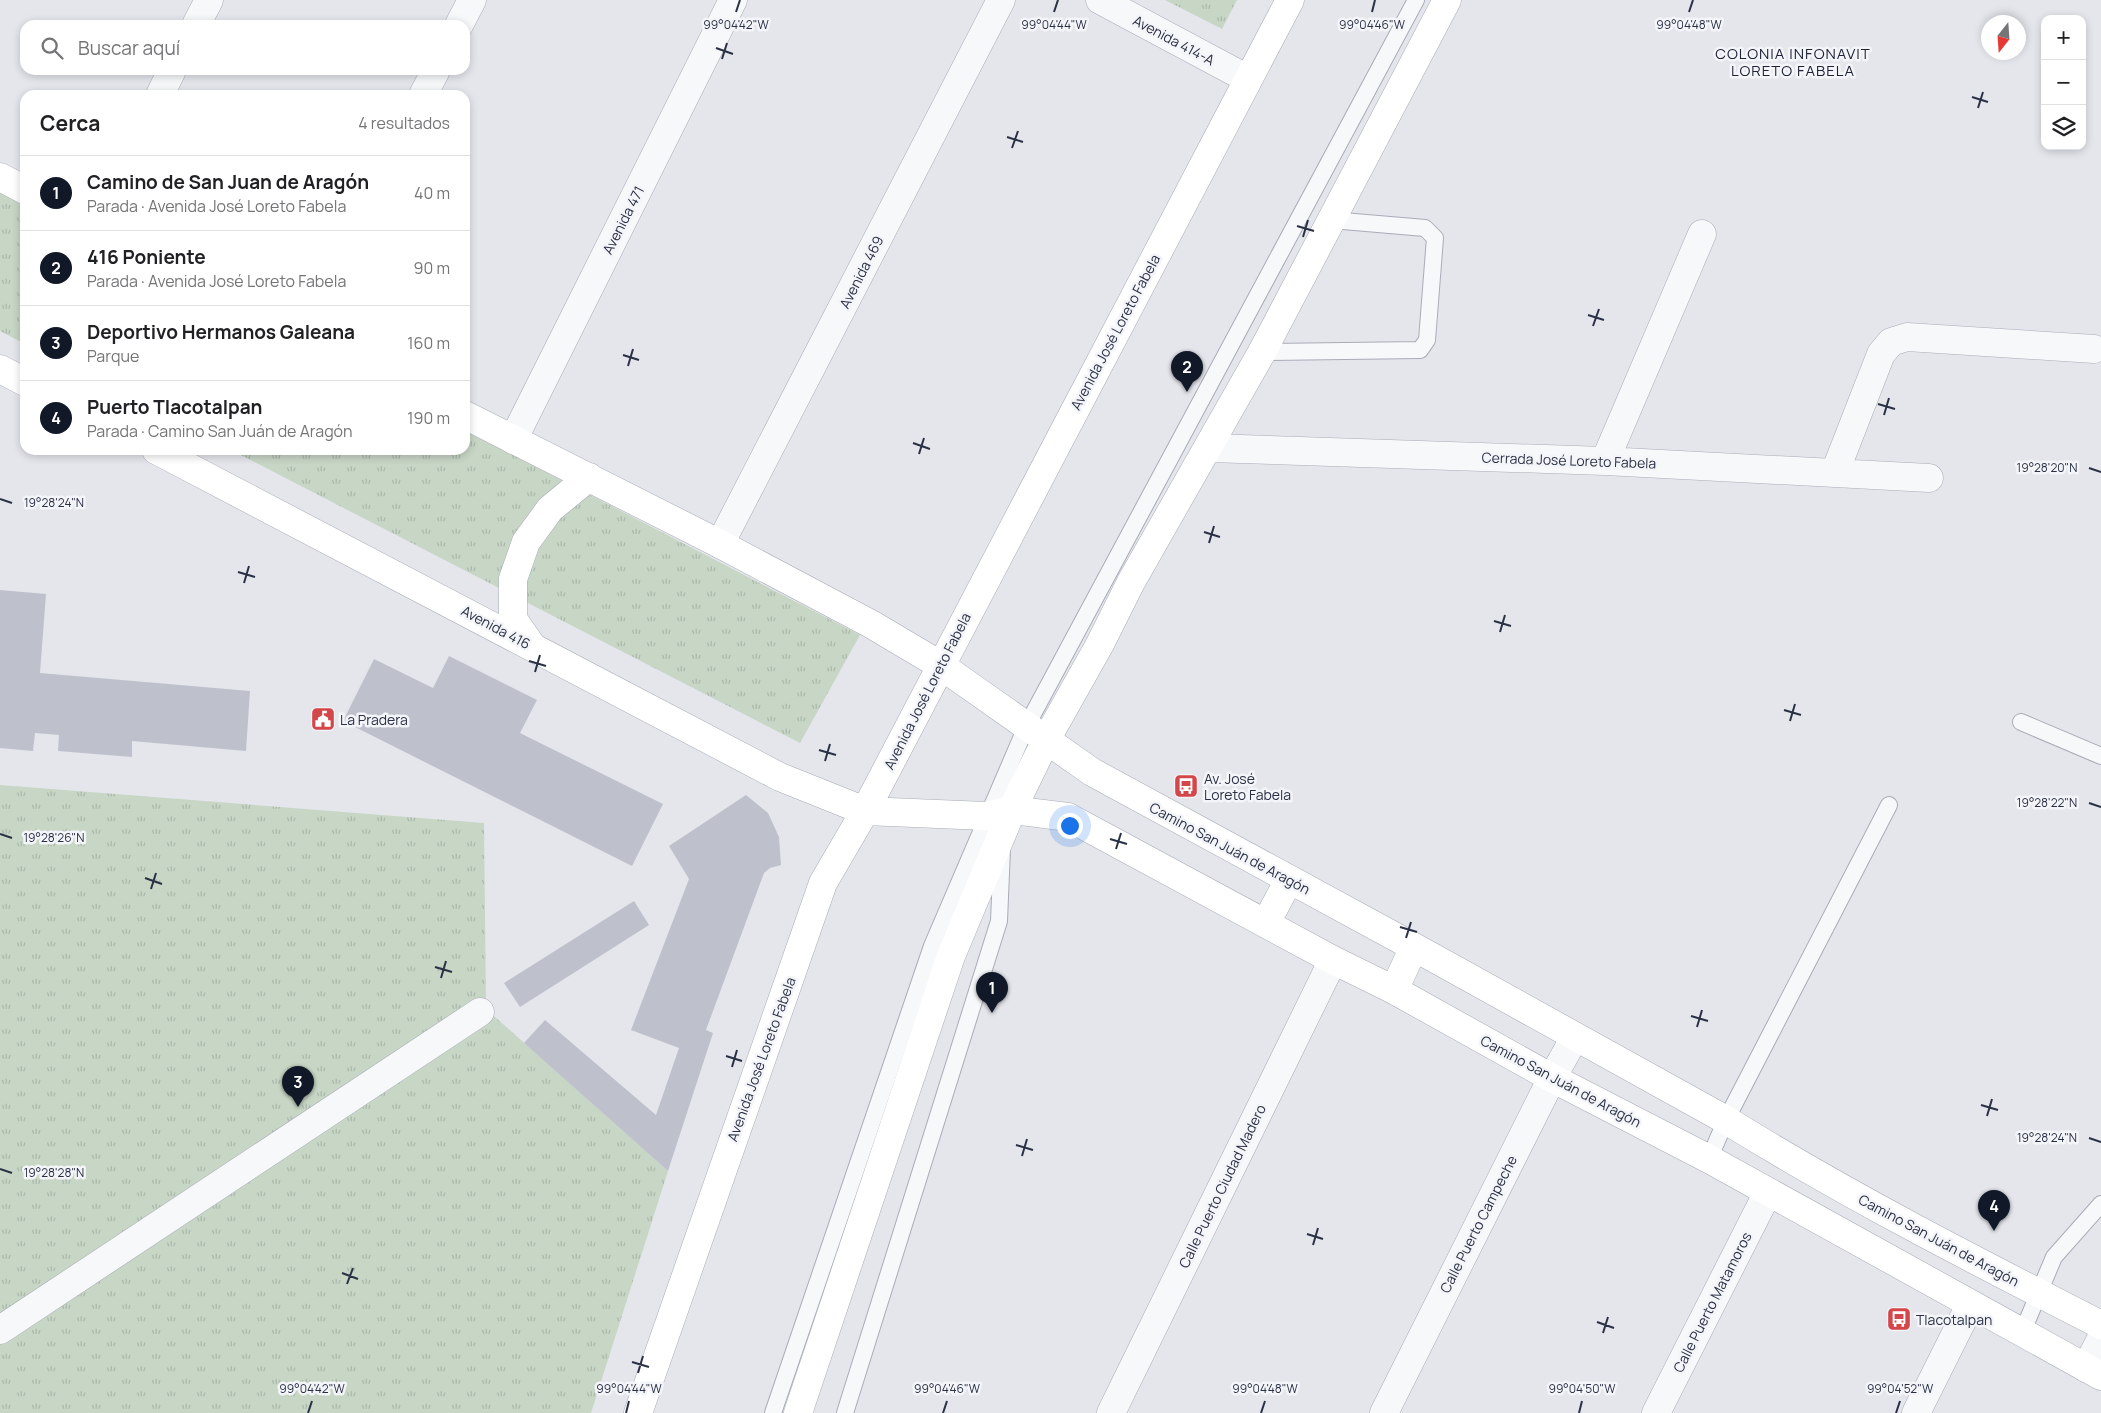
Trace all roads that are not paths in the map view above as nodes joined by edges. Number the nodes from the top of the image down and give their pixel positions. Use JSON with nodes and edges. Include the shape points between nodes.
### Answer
{"nodes":[{"id":1,"x":209,"y":0,"type":"edge"},
{"id":2,"x":472,"y":0,"type":"edge"},
{"id":3,"x":734,"y":0,"type":"edge"},
{"id":4,"x":1002,"y":0,"type":"edge"},
{"id":5,"x":1100,"y":0,"type":"edge"},
{"id":6,"x":1290,"y":0,"type":"edge"},
{"id":7,"x":1416,"y":0,"type":"edge"},
{"id":8,"x":1447,"y":0,"type":"edge"},
{"id":9,"x":199,"y":20,"type":"edge"},
{"id":10,"x":462,"y":20,"type":"edge"},
{"id":11,"x":170,"y":75,"type":"edge"},
{"id":12,"x":433,"y":75,"type":"edge"},
{"id":13,"x":1248,"y":79,"type":"junction"},
{"id":14,"x":162,"y":90,"type":"edge"},
{"id":15,"x":426,"y":90,"type":"edge"},
{"id":16,"x":0,"y":177,"type":"edge"},
{"id":17,"x":20,"y":187,"type":"edge"},
{"id":18,"x":1331,"y":220,"type":"junction"},
{"id":19,"x":1702,"y":234,"type":"dead end"},
{"id":20,"x":2094,"y":349,"type":"dead end"},
{"id":21,"x":1262,"y":352,"type":"junction"},
{"id":22,"x":470,"y":418,"type":"edge"},
{"id":23,"x":514,"y":440,"type":"junction"},
{"id":24,"x":1209,"y":448,"type":"junction"},
{"id":25,"x":166,"y":455,"type":"edge"},
{"id":26,"x":1605,"y":461,"type":"junction"},
{"id":27,"x":1835,"y":472,"type":"junction"},
{"id":28,"x":589,"y":477,"type":"junction"},
{"id":29,"x":1930,"y":478,"type":"dead end"},
{"id":30,"x":720,"y":544,"type":"junction"},
{"id":31,"x":531,"y":645,"type":"junction"},
{"id":32,"x":940,"y":665,"type":"junction"},
{"id":33,"x":2021,"y":722,"type":"dead end"},
{"id":34,"x":1036,"y":734,"type":"junction"},
{"id":35,"x":2101,"y":756,"type":"edge"},
{"id":36,"x":1889,"y":805,"type":"dead end"},
{"id":37,"x":865,"y":811,"type":"junction"},
{"id":38,"x":1000,"y":819,"type":"junction"},
{"id":39,"x":1289,"y":880,"type":"junction"},
{"id":40,"x":1266,"y":923,"type":"junction"},
{"id":41,"x":1414,"y":947,"type":"junction"},
{"id":42,"x":1333,"y":960,"type":"junction"},
{"id":43,"x":1394,"y":990,"type":"junction"},
{"id":44,"x":480,"y":1012,"type":"dead end"},
{"id":45,"x":1575,"y":1037,"type":"junction"},
{"id":46,"x":1552,"y":1078,"type":"junction"},
{"id":47,"x":1726,"y":1120,"type":"junction"},
{"id":48,"x":1709,"y":1159,"type":"junction"},
{"id":49,"x":1768,"y":1192,"type":"junction"},
{"id":50,"x":2101,"y":1204,"type":"edge"},
{"id":51,"x":1887,"y":1212,"type":"junction"},
{"id":52,"x":1869,"y":1249,"type":"junction"},
{"id":53,"x":2038,"y":1293,"type":"junction"},
{"id":54,"x":1970,"y":1305,"type":"junction"},
{"id":55,"x":2101,"y":1325,"type":"edge"},
{"id":56,"x":0,"y":1330,"type":"edge"},
{"id":57,"x":2022,"y":1333,"type":"junction"},
{"id":58,"x":2101,"y":1339,"type":"edge"},
{"id":59,"x":2094,"y":1372,"type":"edge"},
{"id":60,"x":638,"y":1413,"type":"edge"},
{"id":61,"x":774,"y":1413,"type":"edge"},
{"id":62,"x":798,"y":1413,"type":"edge"},
{"id":63,"x":845,"y":1413,"type":"edge"},
{"id":64,"x":1111,"y":1413,"type":"edge"},
{"id":65,"x":1384,"y":1413,"type":"edge"},
{"id":66,"x":1656,"y":1413,"type":"edge"},
{"id":67,"x":1916,"y":1413,"type":"edge"}],
"edges":[{"from":1,"to":9,"type":"street"},
{"from":2,"to":10,"type":"street"},
{"from":3,"to":23,"type":"street","name":"Avenida 471"},
{"from":4,"to":30,"type":"street","name":"Avenida 469"},
{"from":5,"to":13,"type":"street","name":"Avenida 414-A"},
{"from":6,"to":13,"type":"street","name":"Avenida José Loreto Fabela"},
{"from":7,"to":34,"type":"lane"},
{"from":8,"to":18,"type":"street"},
{"from":11,"to":14,"type":"street"},
{"from":12,"to":15,"type":"street"},
{"from":13,"to":32,"type":"street","name":"Avenida José Loreto Fabela"},
{"from":16,"to":17,"type":"street"},
{"from":18,"to":21,"type":"street"},
{"from":18,"to":21,"type":"lane","via":[[1425,228],[1435,238],[1427,340],[1420,350]]},
{"from":19,"to":26,"type":"street"},
{"from":20,"to":27,"type":"street","via":[[1907,338],[1891,342],[1881,354]]},
{"from":21,"to":24,"type":"street"},
{"from":22,"to":23,"type":"street"},
{"from":23,"to":28,"type":"street"},
{"from":24,"to":26,"type":"street","name":"Cerrada José Loreto Fabela"},
{"from":24,"to":34,"type":"street","via":[[1131,582],[1100,644]]},
{"from":25,"to":31,"type":"street","name":"Avenida 416"},
{"from":26,"to":27,"type":"street","name":"Cerrada José Loreto Fabela"},
{"from":27,"to":29,"type":"street","name":"Cerrada José Loreto Fabela"},
{"from":28,"to":30,"type":"street"},
{"from":28,"to":31,"type":"street","via":[[550,509],[526,542],[513,579],[513,619]]},
{"from":30,"to":32,"type":"street","via":[[872,624]]},
{"from":31,"to":37,"type":"street","name":"Avenida 416","via":[[780,777]]},
{"from":32,"to":34,"type":"street","name":"Camino San Juán de Aragón"},
{"from":32,"to":37,"type":"street","name":"Avenida José Loreto Fabela"},
{"from":33,"to":35,"type":"lane"},
{"from":34,"to":38,"type":"street"},
{"from":34,"to":39,"type":"street","name":"Camino San Juán de Aragón","via":[[1092,772]]},
{"from":36,"to":47,"type":"lane"},
{"from":37,"to":38,"type":"street","name":"Avenida 416"},
{"from":37,"to":60,"type":"street","name":"Avenida José Loreto Fabela","via":[[823,883]]},
{"from":38,"to":40,"type":"street","name":"Camino San Juán de Aragón","via":[[1068,817]]},
{"from":38,"to":61,"type":"lane","via":[[932,946]]},
{"from":38,"to":62,"type":"street"},
{"from":38,"to":63,"type":"lane","via":[[999,921]]},
{"from":39,"to":40,"type":"street"},
{"from":39,"to":41,"type":"street","name":"Camino San Juán de Aragón"},
{"from":40,"to":42,"type":"street","name":"Camino San Juán de Aragón"},
{"from":41,"to":43,"type":"street"},
{"from":41,"to":45,"type":"street","name":"Camino San Juán de Aragón"},
{"from":42,"to":43,"type":"street","name":"Camino San Juán de Aragón"},
{"from":42,"to":64,"type":"street","name":"Calle Puerto Ciudad Madero"},
{"from":43,"to":46,"type":"street","name":"Camino San Juán de Aragón"},
{"from":44,"to":56,"type":"street"},
{"from":45,"to":46,"type":"street","name":"Calle Puerto Campeche"},
{"from":45,"to":47,"type":"street","name":"Camino San Juán de Aragón"},
{"from":46,"to":48,"type":"street","name":"Camino San Juán de Aragón"},
{"from":46,"to":65,"type":"street","name":"Calle Puerto Campeche"},
{"from":47,"to":48,"type":"lane"},
{"from":47,"to":51,"type":"street","name":"Camino San Juán de Aragón","via":[[1773,1150]]},
{"from":48,"to":49,"type":"street","name":"Camino San Juán de Aragón"},
{"from":49,"to":52,"type":"street","name":"Camino San Juán de Aragón"},
{"from":49,"to":66,"type":"street","name":"Calle Puerto Matamoros"},
{"from":50,"to":53,"type":"lane","via":[[2054,1257]]},
{"from":51,"to":52,"type":"street"},
{"from":51,"to":53,"type":"street","name":"Camino San Juán de Aragón"},
{"from":52,"to":54,"type":"street","name":"Camino San Juán de Aragón"},
{"from":53,"to":55,"type":"street","name":"Camino San Juán de Aragón"},
{"from":53,"to":57,"type":"lane"},
{"from":54,"to":57,"type":"street","name":"Camino San Juán de Aragón"},
{"from":54,"to":67,"type":"street"},
{"from":57,"to":59,"type":"street","name":"Camino San Juán de Aragón"},
{"from":58,"to":59,"type":"street"}]}
